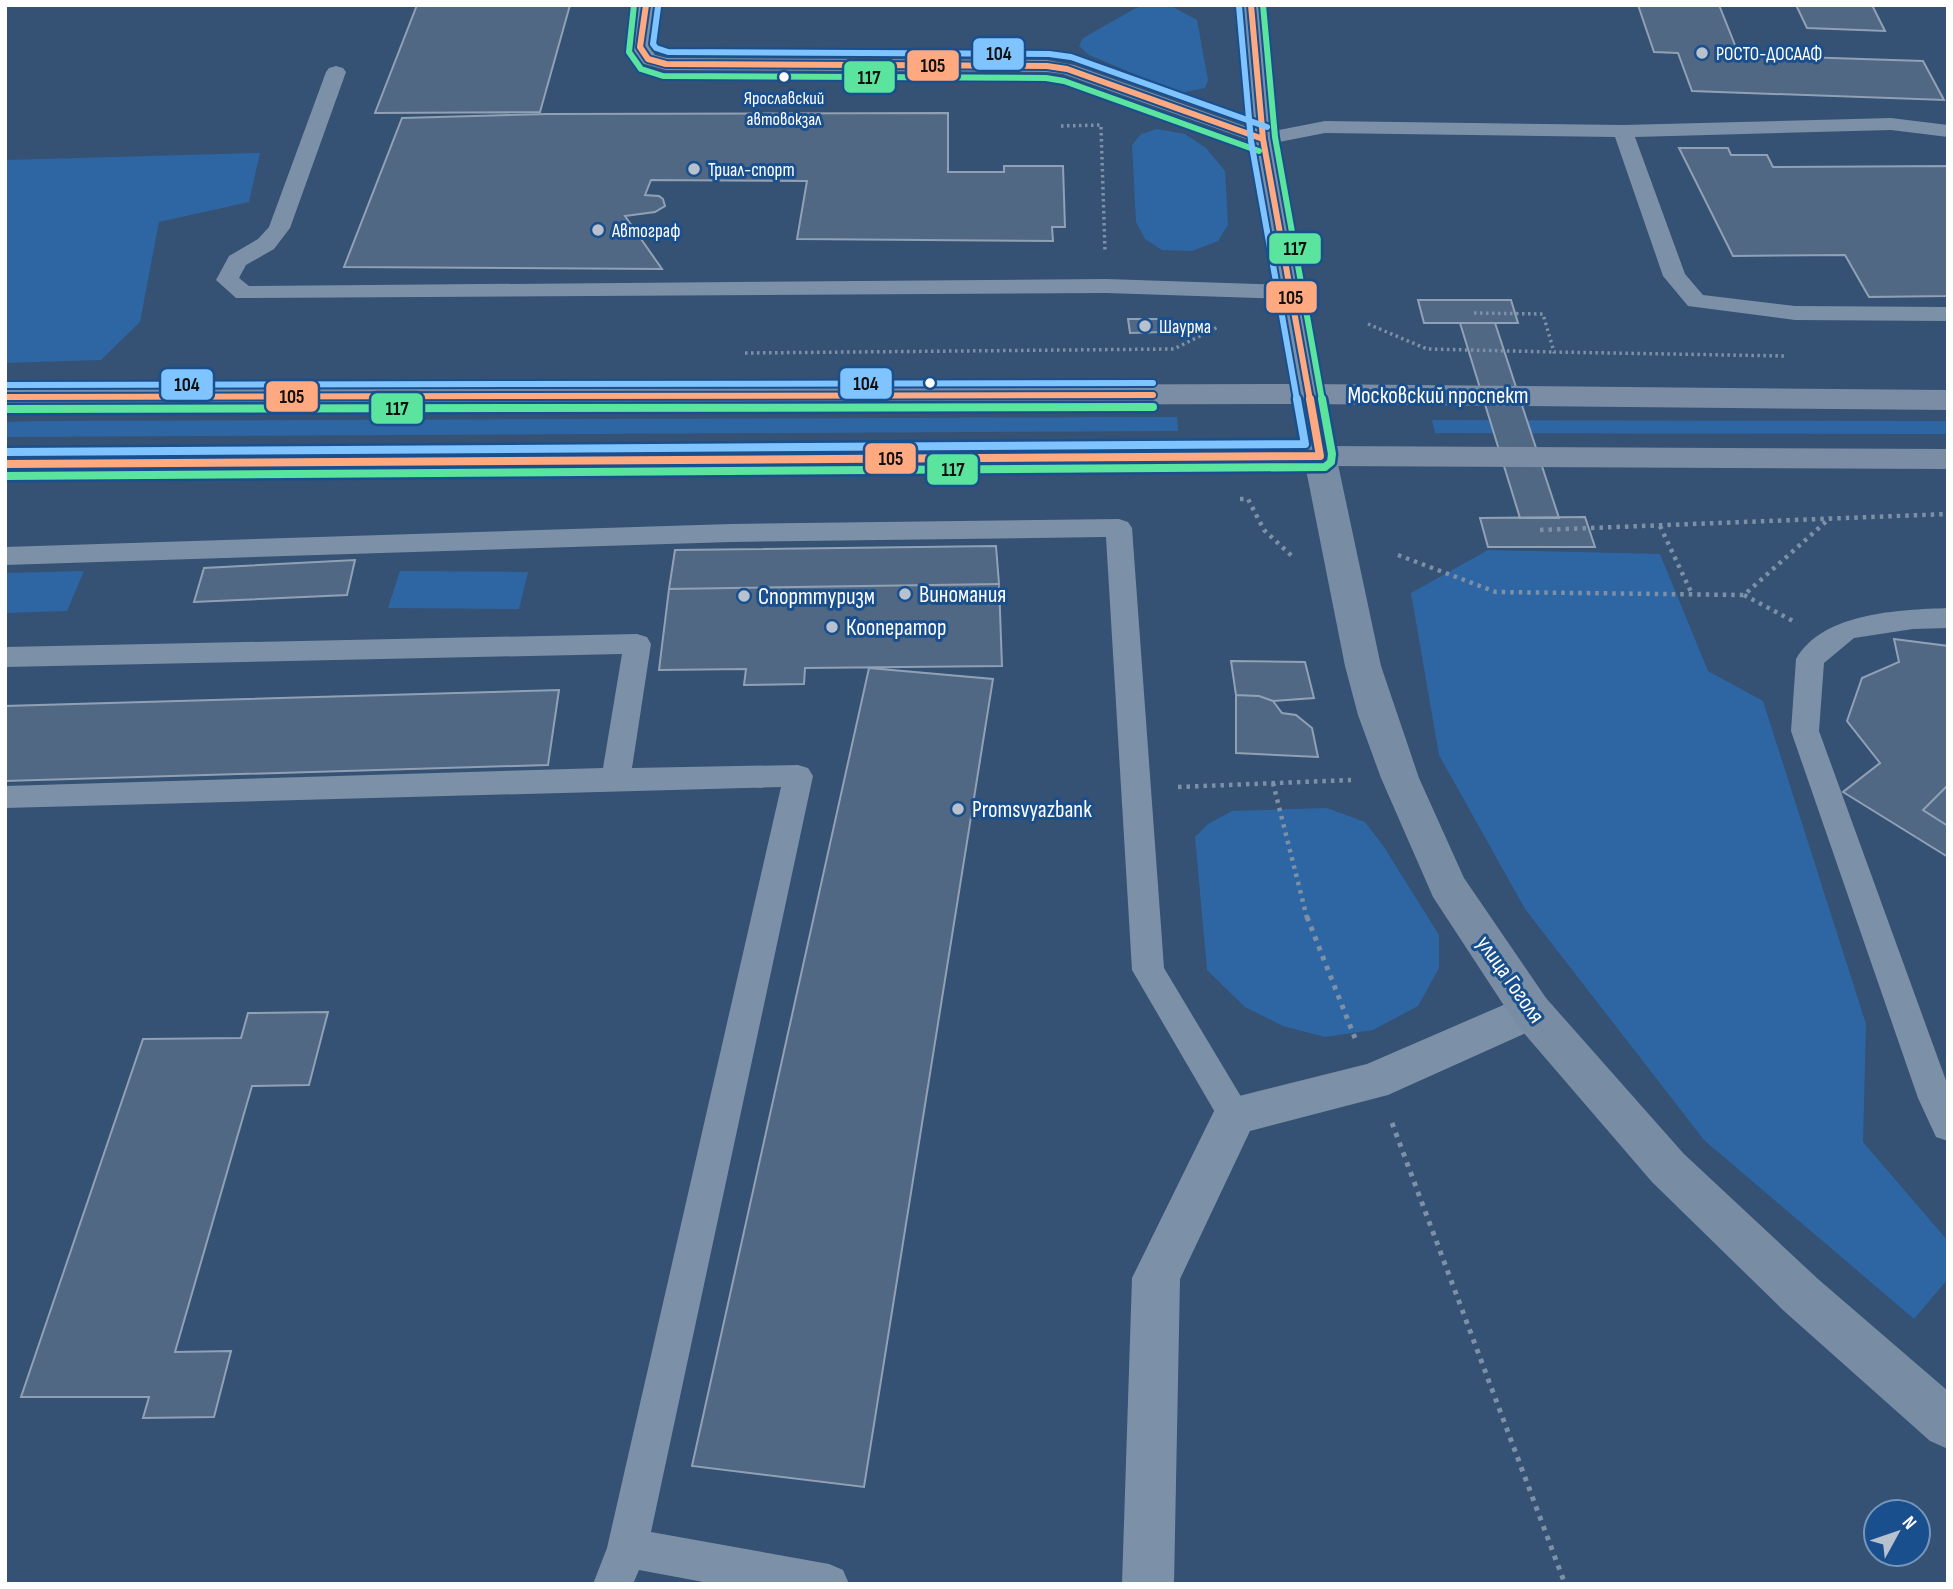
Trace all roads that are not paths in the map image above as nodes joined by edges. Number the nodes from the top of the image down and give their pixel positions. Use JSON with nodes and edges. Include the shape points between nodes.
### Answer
{"nodes":[{"id":1,"x":646,"y":5,"type":"edge"},
{"id":2,"x":1251,"y":5,"type":"edge"},
{"id":3,"x":336,"y":72,"type":"dead end"},
{"id":4,"x":1623,"y":131,"type":"junction"},
{"id":5,"x":1948,"y":131,"type":"edge"},
{"id":6,"x":1263,"y":139,"type":"junction"},
{"id":7,"x":1289,"y":292,"type":"junction"},
{"id":8,"x":1948,"y":314,"type":"edge"},
{"id":9,"x":1307,"y":394,"type":"junction"},
{"id":10,"x":5,"y":397,"type":"edge"},
{"id":11,"x":1948,"y":400,"type":"edge"},
{"id":12,"x":1320,"y":456,"type":"junction"},
{"id":13,"x":1948,"y":459,"type":"edge"},
{"id":14,"x":5,"y":464,"type":"edge"},
{"id":15,"x":5,"y":555,"type":"edge"},
{"id":16,"x":1948,"y":618,"type":"edge"},
{"id":17,"x":5,"y":657,"type":"edge"},
{"id":18,"x":616,"y":779,"type":"junction"},
{"id":19,"x":5,"y":797,"type":"edge"},
{"id":20,"x":1531,"y":1011,"type":"junction"},
{"id":21,"x":1236,"y":1115,"type":"junction"},
{"id":22,"x":1948,"y":1126,"type":"edge"},
{"id":23,"x":1948,"y":1424,"type":"edge"},
{"id":24,"x":620,"y":1566,"type":"edge"},
{"id":25,"x":829,"y":1584,"type":"edge"},
{"id":26,"x":1148,"y":1584,"type":"edge"}],
"edges":[{"from":1,"to":6,"type":"lane","via":[[640,47],[648,59],[666,64],[1047,66],[1067,69]]},
{"from":2,"to":6,"type":"street"},
{"from":3,"to":7,"type":"lane","via":[[279,228],[266,244],[237,261],[227,280],[244,293],[1107,286]]},
{"from":4,"to":5,"type":"lane","via":[[1891,124]]},
{"from":4,"to":6,"type":"lane","via":[[1325,127]]},
{"from":4,"to":8,"type":"lane","via":[[1674,276],[1696,301],[1795,313]]},
{"from":6,"to":7,"type":"street"},
{"from":7,"to":9,"type":"street"},
{"from":9,"to":10,"type":"main road","name":"Московский проспект"},
{"from":9,"to":11,"type":"main road","name":"Московский проспект"},
{"from":9,"to":12,"type":"street","name":"улица Гоголя"},
{"from":12,"to":13,"type":"main road"},
{"from":12,"to":14,"type":"main road"},
{"from":12,"to":20,"type":"street","name":"улица Гоголя","via":[[1363,666],[1400,778],[1447,886]]},
{"from":15,"to":21,"type":"lane","via":[[731,533],[1119,528],[1148,970]]},
{"from":16,"to":22,"type":"lane","via":[[1846,630],[1810,659],[1805,731]]},
{"from":17,"to":18,"type":"lane","via":[[637,644]]},
{"from":18,"to":19,"type":"lane"},
{"from":18,"to":24,"type":"lane","via":[[798,776]]},
{"from":20,"to":21,"type":"street","via":[[1373,1082]]},
{"from":20,"to":23,"type":"street","name":"улица Гоголя","via":[[1668,1168],[1801,1295]]},
{"from":21,"to":26,"type":"street","via":[[1156,1278]]},
{"from":24,"to":25,"type":"lane"}]}
